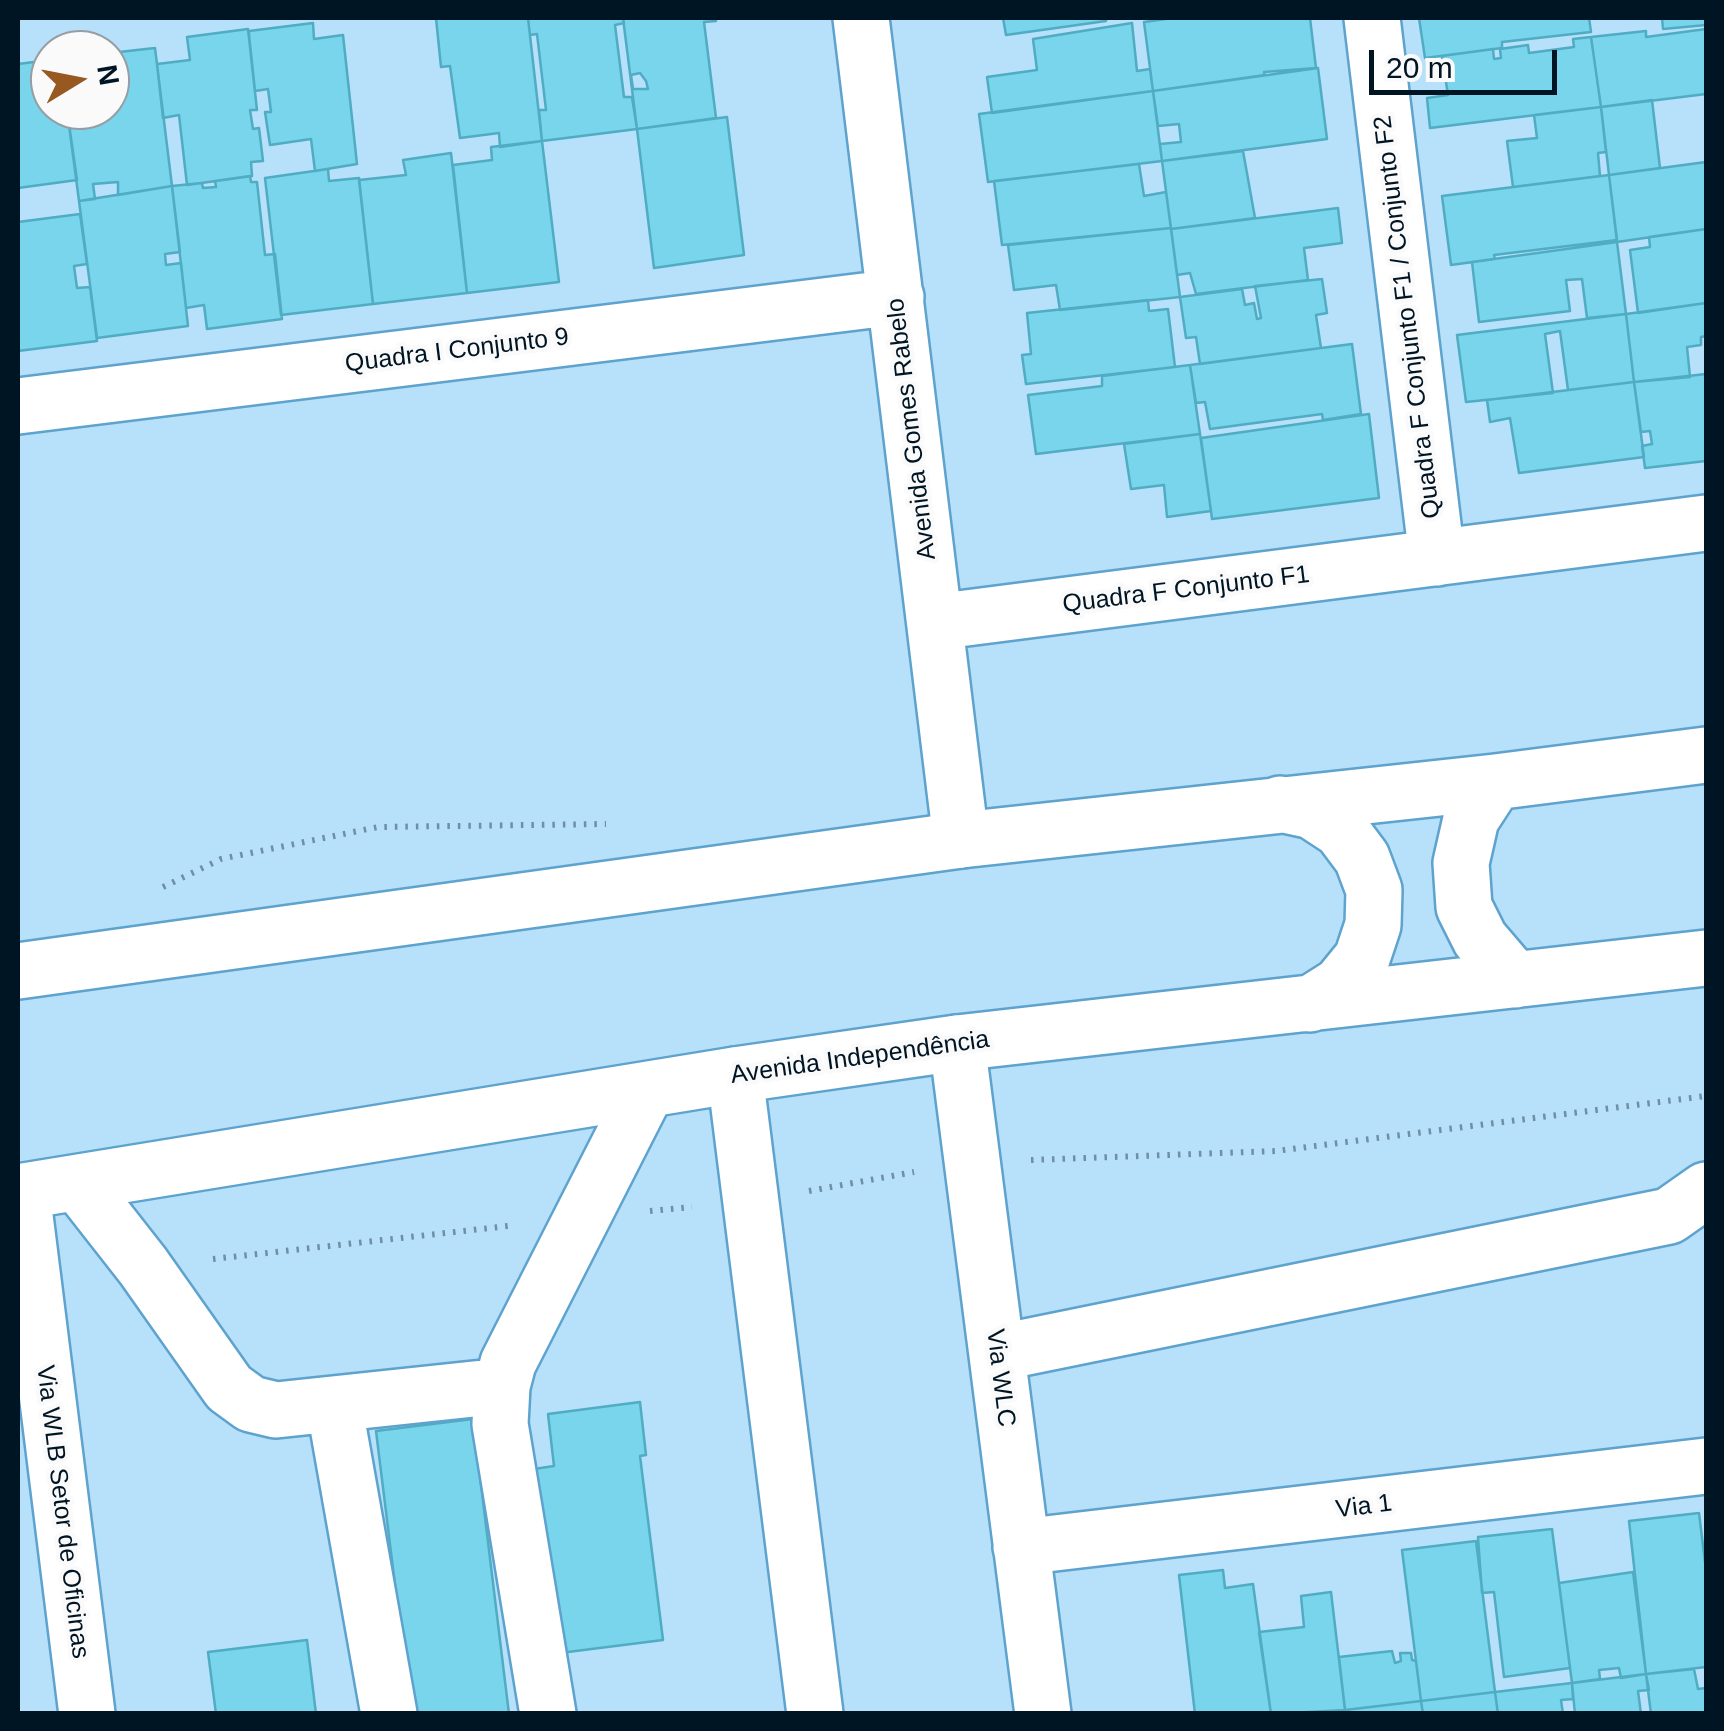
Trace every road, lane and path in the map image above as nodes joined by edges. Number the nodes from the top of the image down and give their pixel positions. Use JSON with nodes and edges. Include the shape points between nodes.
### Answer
{"nodes":[{"id":1,"x":861,"y":18,"type":"edge"},
{"id":2,"x":1372,"y":18,"type":"edge"},
{"id":3,"x":896,"y":297,"type":"junction"},
{"id":4,"x":18,"y":406,"type":"edge"},
{"id":5,"x":1706,"y":523,"type":"edge"},
{"id":6,"x":1437,"y":558,"type":"junction"},
{"id":7,"x":935,"y":622,"type":"junction"},
{"id":8,"x":1706,"y":755,"type":"edge"},
{"id":9,"x":1495,"y":782,"type":"junction"},
{"id":10,"x":1279,"y":804,"type":"junction"},
{"id":11,"x":623,"y":824,"type":"dead end"},
{"id":12,"x":961,"y":840,"type":"junction"},
{"id":13,"x":156,"y":890,"type":"dead end"},
{"id":14,"x":1706,"y":958,"type":"edge"},
{"id":15,"x":18,"y":971,"type":"edge"},
{"id":16,"x":1515,"y":980,"type":"junction"},
{"id":17,"x":1310,"y":1004,"type":"junction"},
{"id":18,"x":957,"y":1044,"type":"junction"},
{"id":19,"x":734,"y":1076,"type":"junction"},
{"id":20,"x":647,"y":1090,"type":"junction"},
{"id":21,"x":1706,"y":1096,"type":"edge"},
{"id":22,"x":972,"y":1162,"type":"junction"},
{"id":23,"x":78,"y":1183,"type":"junction"},
{"id":24,"x":1706,"y":1190,"type":"edge"},
{"id":25,"x":20,"y":1192,"type":"edge"},
{"id":26,"x":750,"y":1201,"type":"junction"},
{"id":27,"x":582,"y":1218,"type":"junction"},
{"id":28,"x":143,"y":1266,"type":"junction"},
{"id":29,"x":997,"y":1353,"type":"junction"},
{"id":30,"x":502,"y":1386,"type":"junction"},
{"id":31,"x":334,"y":1404,"type":"junction"},
{"id":32,"x":1706,"y":1466,"type":"edge"},
{"id":33,"x":1022,"y":1547,"type":"junction"},
{"id":34,"x":88,"y":1714,"type":"edge"},
{"id":35,"x":389,"y":1714,"type":"edge"},
{"id":36,"x":548,"y":1714,"type":"edge"},
{"id":37,"x":815,"y":1714,"type":"edge"},
{"id":38,"x":1043,"y":1714,"type":"edge"}],
"edges":[{"from":1,"to":3,"type":"street","name":"Avenida Gomes Rabelo"},
{"from":2,"to":6,"type":"street","name":"Quadra F Conjunto F1 / Conjunto F2"},
{"from":3,"to":4,"type":"street","name":"Quadra I Conjunto 9"},
{"from":3,"to":7,"type":"street","name":"Avenida Gomes Rabelo"},
{"from":5,"to":6,"type":"street","name":"Quadra F Conjunto F1"},
{"from":6,"to":7,"type":"street","name":"Quadra F Conjunto F1"},
{"from":7,"to":12,"type":"street","name":"Avenida Gomes Rabelo"},
{"from":8,"to":9,"type":"street"},
{"from":9,"to":10,"type":"street"},
{"from":9,"to":16,"type":"street","via":[[1471,820],[1461,863],[1464,907],[1480,939]]},
{"from":10,"to":12,"type":"street"},
{"from":10,"to":17,"type":"street","via":[[1312,811],[1342,830],[1374,890],[1373,925],[1362,958],[1340,985]]},
{"from":11,"to":13,"type":"path","via":[[378,827],[222,858]]},
{"from":12,"to":15,"type":"street"},
{"from":14,"to":16,"type":"street","name":"Avenida Independência"},
{"from":16,"to":17,"type":"street","name":"Avenida Independência"},
{"from":17,"to":18,"type":"street","name":"Avenida Independência"},
{"from":18,"to":19,"type":"street","name":"Avenida Independência"},
{"from":18,"to":22,"type":"street","name":"Via WLC"},
{"from":19,"to":20,"type":"street","name":"Avenida Independência"},
{"from":19,"to":26,"type":"street"},
{"from":20,"to":23,"type":"street","name":"Avenida Independência"},
{"from":20,"to":27,"type":"street"},
{"from":21,"to":22,"type":"path","via":[[1276,1151]]},
{"from":22,"to":26,"type":"path"},
{"from":22,"to":29,"type":"street","name":"Via WLC"},
{"from":23,"to":25,"type":"street","name":"Avenida Independência"},
{"from":23,"to":28,"type":"street"},
{"from":24,"to":29,"type":"street","via":[[1669,1216]]},
{"from":25,"to":34,"type":"street","name":"Via WLB Setor de Oficinas"},
{"from":26,"to":27,"type":"path"},
{"from":26,"to":37,"type":"street"},
{"from":27,"to":28,"type":"path"},
{"from":27,"to":30,"type":"street"},
{"from":28,"to":31,"type":"street","via":[[229,1388],[276,1410]]},
{"from":29,"to":33,"type":"street","name":"Via WLC"},
{"from":30,"to":31,"type":"street"},
{"from":30,"to":36,"type":"street","via":[[500,1424]]},
{"from":31,"to":35,"type":"street"},
{"from":32,"to":33,"type":"street","name":"Via 1"},
{"from":33,"to":38,"type":"street","name":"Via WLC"}]}
